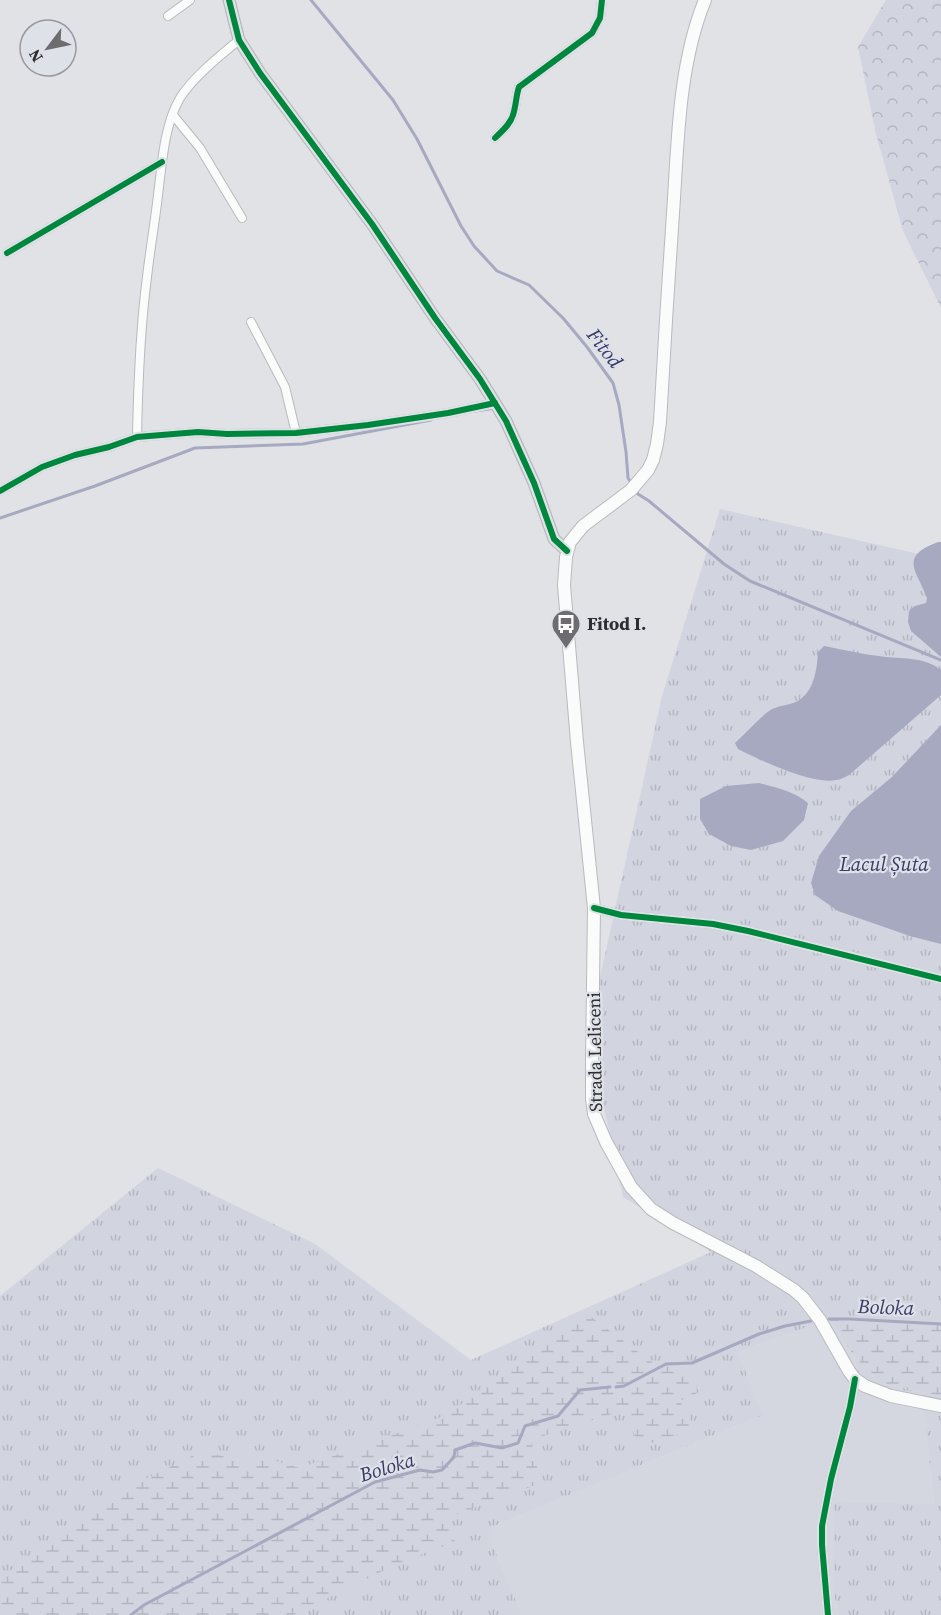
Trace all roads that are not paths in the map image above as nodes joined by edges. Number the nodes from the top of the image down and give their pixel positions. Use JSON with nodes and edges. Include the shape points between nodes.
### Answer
{"nodes":[{"id":1,"x":190,"y":0,"type":"edge"},
{"id":2,"x":229,"y":0,"type":"edge"},
{"id":3,"x":602,"y":0,"type":"edge"},
{"id":4,"x":705,"y":0,"type":"edge"},
{"id":5,"x":168,"y":16,"type":"dead end"},
{"id":6,"x":240,"y":40,"type":"junction"},
{"id":7,"x":173,"y":115,"type":"junction"},
{"id":8,"x":495,"y":138,"type":"dead end"},
{"id":9,"x":162,"y":162,"type":"junction"},
{"id":10,"x":242,"y":218,"type":"dead end"},
{"id":11,"x":7,"y":253,"type":"dead end"},
{"id":12,"x":251,"y":322,"type":"dead end"},
{"id":13,"x":495,"y":403,"type":"junction"},
{"id":14,"x":296,"y":433,"type":"junction"},
{"id":15,"x":137,"y":437,"type":"junction"},
{"id":16,"x":0,"y":491,"type":"edge"},
{"id":17,"x":567,"y":551,"type":"junction"},
{"id":18,"x":594,"y":908,"type":"junction"},
{"id":19,"x":941,"y":978,"type":"edge"},
{"id":20,"x":855,"y":1379,"type":"junction"},
{"id":21,"x":941,"y":1406,"type":"edge"},
{"id":22,"x":828,"y":1615,"type":"edge"}],
"edges":[{"from":1,"to":5,"type":"street"},
{"from":2,"to":6,"type":"street"},
{"from":3,"to":8,"type":"street","via":[[600,18],[592,33],[519,87],[511,120]]},
{"from":4,"to":17,"type":"main road","via":[[689,53],[679,122],[657,444],[648,470],[633,488],[587,522]]},
{"from":6,"to":7,"type":"street","via":[[187,88]]},
{"from":6,"to":13,"type":"street","via":[[260,74],[372,224]]},
{"from":7,"to":9,"type":"street"},
{"from":7,"to":10,"type":"street","via":[[200,148]]},
{"from":9,"to":11,"type":"street"},
{"from":9,"to":15,"type":"street","via":[[141,332]]},
{"from":12,"to":14,"type":"street","via":[[285,387]]},
{"from":13,"to":14,"type":"street"},
{"from":13,"to":17,"type":"street","via":[[516,441],[554,539]]},
{"from":14,"to":15,"type":"street","via":[[198,432]]},
{"from":15,"to":16,"type":"street","via":[[42,467]]},
{"from":17,"to":18,"type":"main road","name":"Strada Leliceni","via":[[564,585]]},
{"from":18,"to":19,"type":"street","via":[[748,931]]},
{"from":18,"to":20,"type":"main road","name":"Strada Leliceni","via":[[592,1099],[606,1142],[631,1187],[651,1209],[756,1266],[803,1298]]},
{"from":20,"to":21,"type":"main road","via":[[883,1393]]},
{"from":20,"to":22,"type":"street","via":[[822,1526]]}]}
